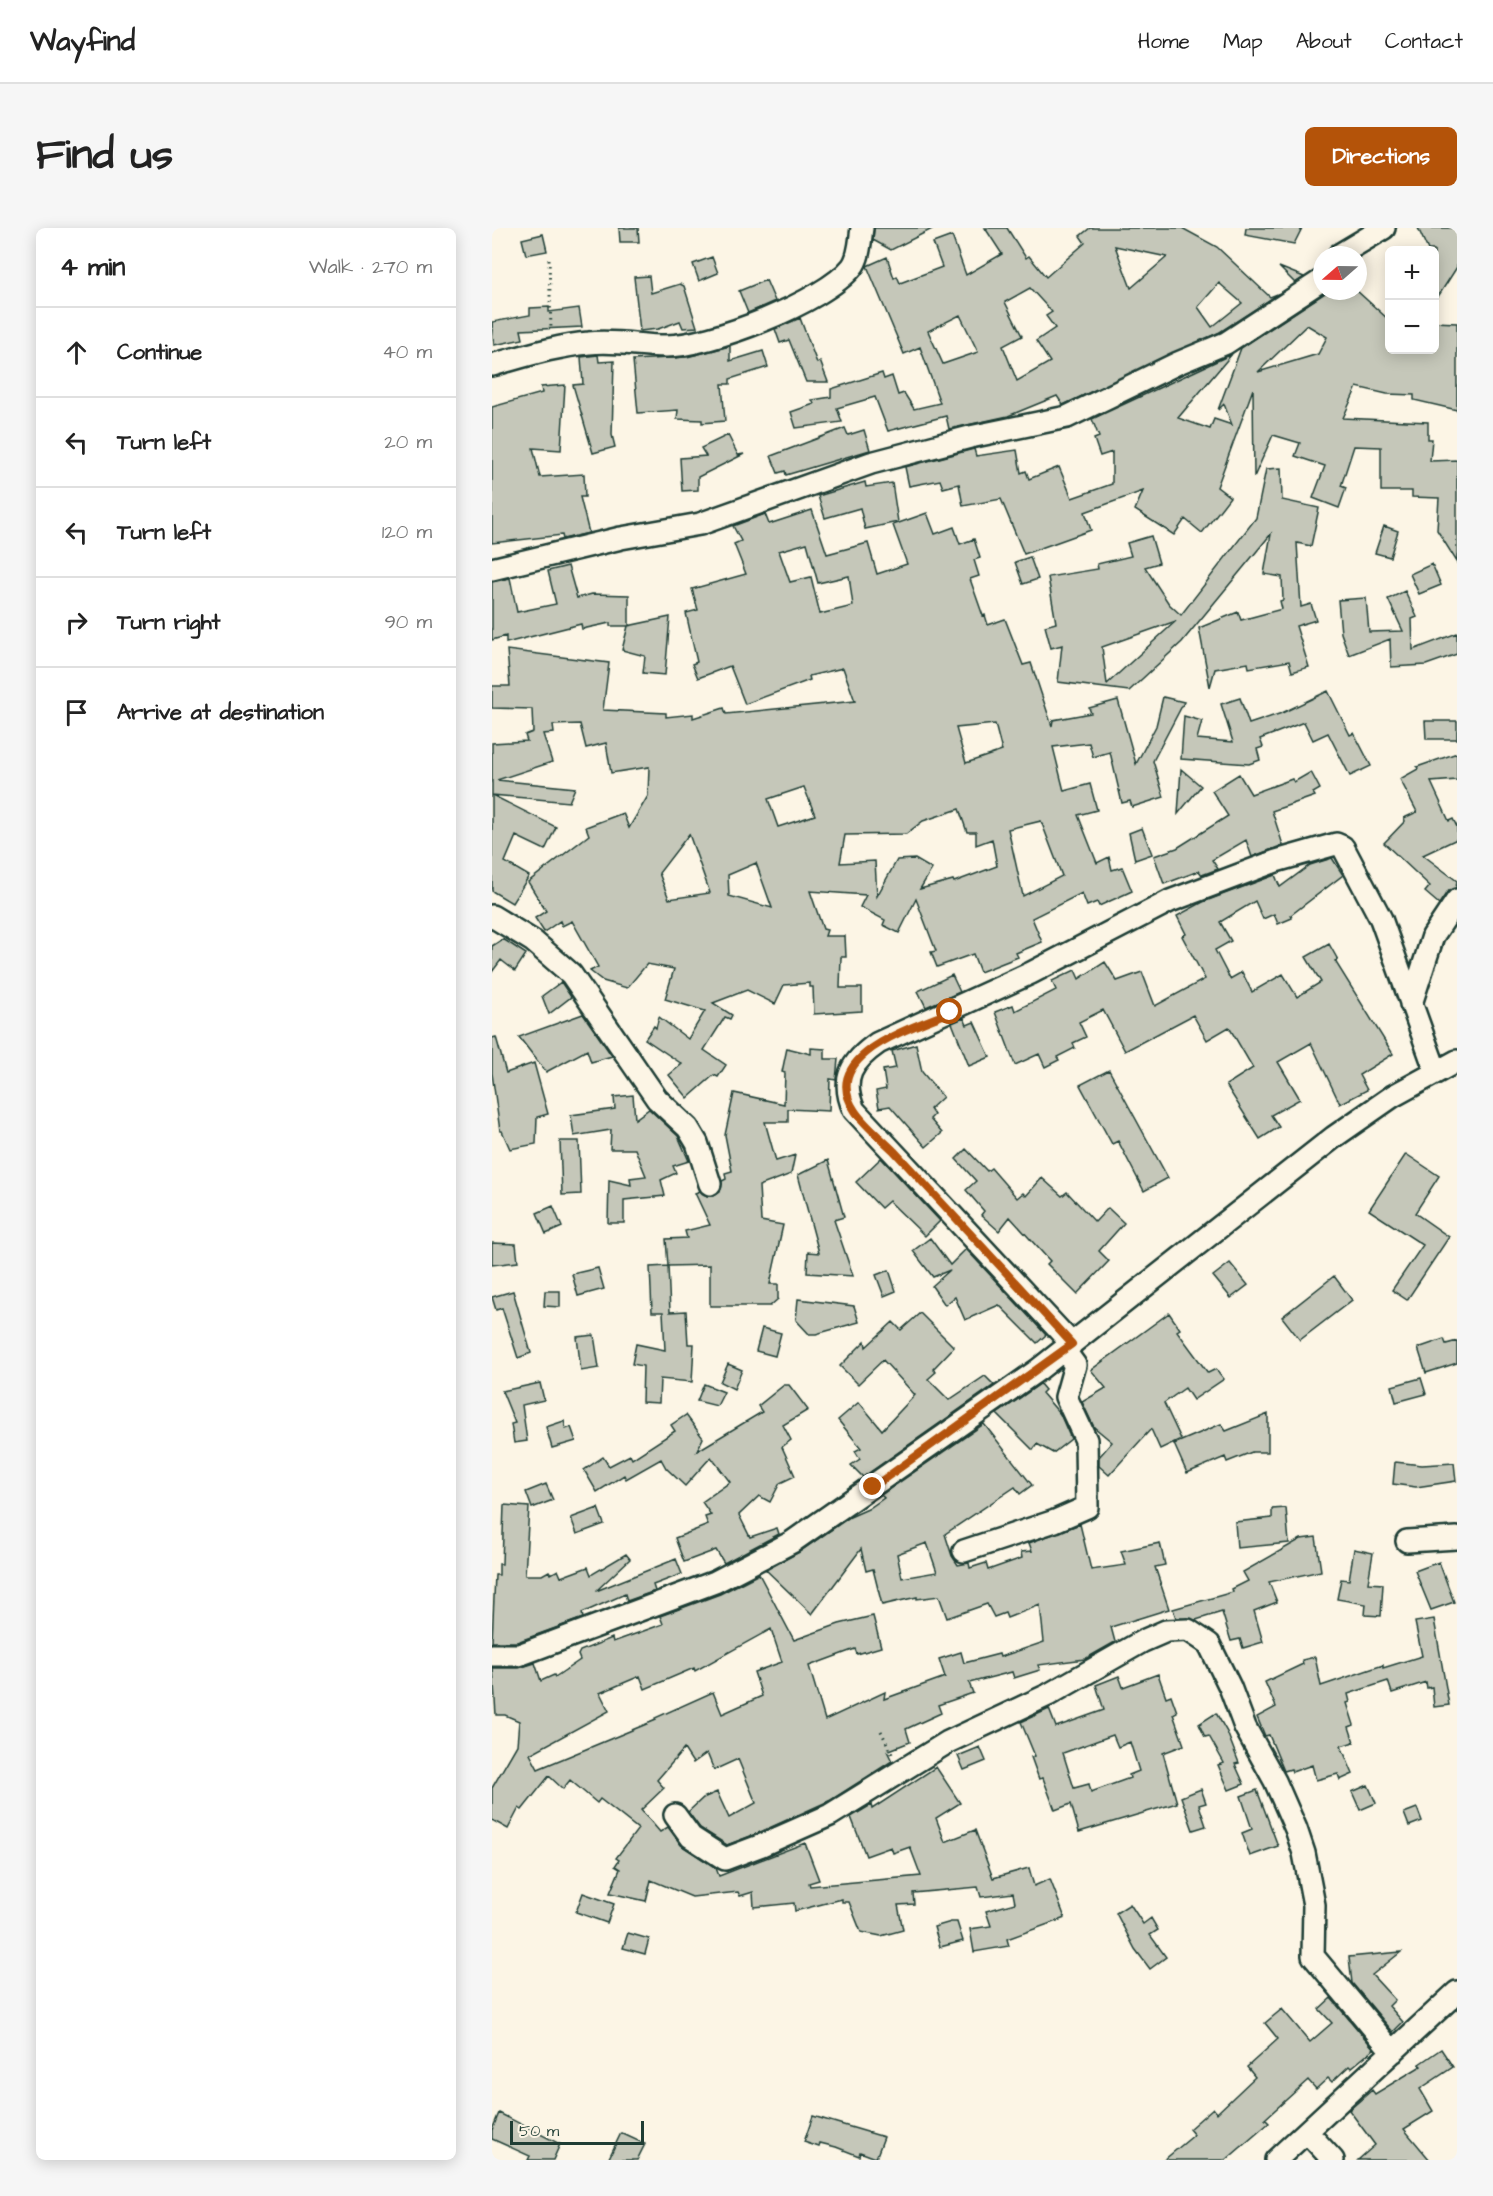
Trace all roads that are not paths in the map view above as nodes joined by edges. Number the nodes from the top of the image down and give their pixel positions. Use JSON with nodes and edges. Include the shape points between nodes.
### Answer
{"nodes":[{"id":1,"x":862,"y":228,"type":"edge"},
{"id":2,"x":1384,"y":228,"type":"edge"},
{"id":3,"x":1354,"y":246,"type":"edge"},
{"id":4,"x":1313,"y":286,"type":"edge"},
{"id":5,"x":492,"y":365,"type":"edge"},
{"id":6,"x":492,"y":569,"type":"edge"},
{"id":7,"x":1457,"y":900,"type":"edge"},
{"id":8,"x":492,"y":916,"type":"edge"},
{"id":9,"x":1412,"y":1004,"type":"junction"},
{"id":10,"x":1457,"y":1061,"type":"edge"},
{"id":11,"x":1436,"y":1072,"type":"junction"},
{"id":12,"x":710,"y":1184,"type":"dead end"},
{"id":13,"x":1068,"y":1347,"type":"junction"},
{"id":14,"x":1457,"y":1538,"type":"edge"},
{"id":15,"x":1407,"y":1541,"type":"dead end"},
{"id":16,"x":964,"y":1551,"type":"dead end"},
{"id":17,"x":492,"y":1655,"type":"edge"},
{"id":18,"x":675,"y":1815,"type":"dead end"},
{"id":19,"x":1457,"y":1992,"type":"edge"},
{"id":20,"x":1393,"y":2052,"type":"junction"},
{"id":21,"x":1308,"y":2133,"type":"junction"},
{"id":22,"x":1276,"y":2160,"type":"edge"},
{"id":23,"x":1332,"y":2160,"type":"edge"}],
"edges":[{"from":1,"to":5,"type":"street","via":[[853,265],[842,277],[784,313],[687,344],[593,342],[552,347]]},
{"from":2,"to":3,"type":"street"},
{"from":4,"to":6,"type":"street","via":[[1226,343],[1067,417],[871,463],[700,524],[621,538]]},
{"from":7,"to":9,"type":"street","via":[[1433,936]]},
{"from":8,"to":12,"type":"street","via":[[533,941],[572,975],[657,1099],[698,1143]]},
{"from":9,"to":11,"type":"street"},
{"from":9,"to":13,"type":"street","via":[[1381,919],[1343,847],[1336,844],[1276,861],[1160,906],[1031,973],[878,1043],[859,1056],[848,1076],[848,1098],[854,1110]]},
{"from":10,"to":11,"type":"street"},
{"from":11,"to":13,"type":"street","via":[[1334,1137]]},
{"from":13,"to":16,"type":"street","via":[[1075,1365],[1066,1397],[1086,1440],[1087,1507]]},
{"from":13,"to":17,"type":"street","via":[[873,1487],[763,1558],[715,1582],[519,1654]]},
{"from":14,"to":15,"type":"street"},
{"from":18,"to":20,"type":"street","via":[[691,1837],[725,1859],[830,1815],[948,1742],[1047,1695],[1143,1641],[1166,1631],[1188,1630],[1209,1644],[1296,1829],[1314,1905],[1311,1945],[1316,1963]]},
{"from":19,"to":20,"type":"street"},
{"from":20,"to":21,"type":"street"},
{"from":21,"to":22,"type":"street"},
{"from":21,"to":23,"type":"street"}]}
